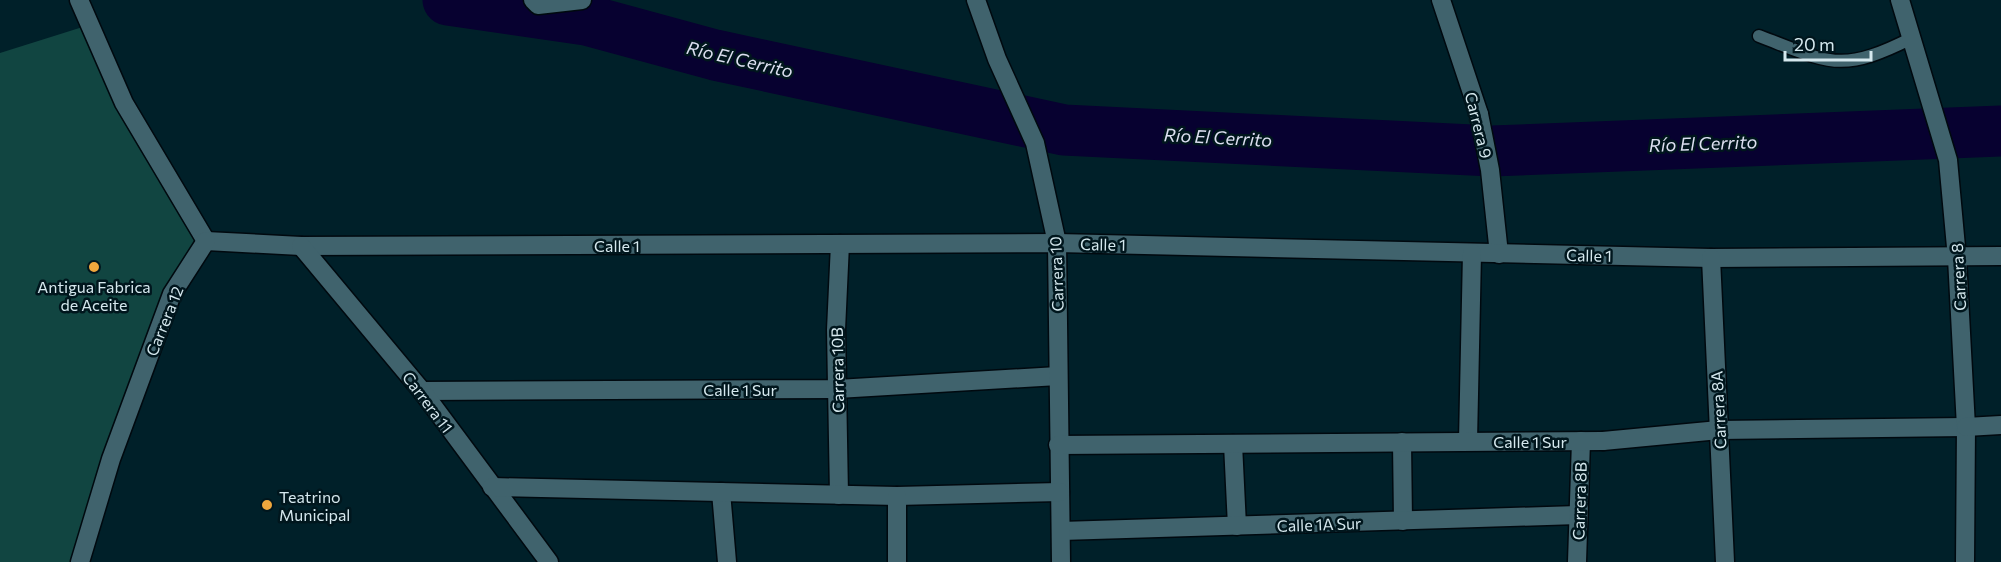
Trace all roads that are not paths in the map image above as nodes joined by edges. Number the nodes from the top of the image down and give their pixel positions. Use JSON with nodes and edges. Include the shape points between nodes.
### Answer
{"nodes":[{"id":1,"x":80,"y":0,"type":"edge"},
{"id":2,"x":582,"y":0,"type":"edge"},
{"id":3,"x":976,"y":0,"type":"edge"},
{"id":4,"x":1441,"y":0,"type":"edge"},
{"id":5,"x":1900,"y":0,"type":"edge"},
{"id":6,"x":536,"y":3,"type":"edge"},
{"id":7,"x":1759,"y":36,"type":"dead end"},
{"id":8,"x":1912,"y":38,"type":"junction"},
{"id":9,"x":206,"y":241,"type":"junction"},
{"id":10,"x":1057,"y":243,"type":"junction"},
{"id":11,"x":840,"y":244,"type":"junction"},
{"id":12,"x":301,"y":246,"type":"junction"},
{"id":13,"x":1472,"y":253,"type":"junction"},
{"id":14,"x":1499,"y":254,"type":"junction"},
{"id":15,"x":2001,"y":256,"type":"edge"},
{"id":16,"x":1711,"y":258,"type":"junction"},
{"id":17,"x":1958,"y":258,"type":"junction"},
{"id":18,"x":1058,"y":376,"type":"junction"},
{"id":19,"x":837,"y":389,"type":"junction"},
{"id":20,"x":422,"y":391,"type":"junction"},
{"id":21,"x":2001,"y":425,"type":"edge"},
{"id":22,"x":1965,"y":427,"type":"junction"},
{"id":23,"x":1719,"y":430,"type":"junction"},
{"id":24,"x":1468,"y":441,"type":"junction"},
{"id":25,"x":1581,"y":441,"type":"junction"},
{"id":26,"x":1402,"y":442,"type":"junction"},
{"id":27,"x":1233,"y":444,"type":"junction"},
{"id":28,"x":1058,"y":445,"type":"junction"},
{"id":29,"x":492,"y":487,"type":"junction"},
{"id":30,"x":722,"y":492,"type":"junction"},
{"id":31,"x":1060,"y":492,"type":"junction"},
{"id":32,"x":839,"y":495,"type":"junction"},
{"id":33,"x":897,"y":496,"type":"junction"},
{"id":34,"x":1578,"y":515,"type":"junction"},
{"id":35,"x":1403,"y":521,"type":"junction"},
{"id":36,"x":1237,"y":526,"type":"junction"},
{"id":37,"x":1061,"y":531,"type":"junction"},
{"id":38,"x":80,"y":562,"type":"edge"},
{"id":39,"x":549,"y":562,"type":"edge"},
{"id":40,"x":727,"y":562,"type":"edge"},
{"id":41,"x":897,"y":562,"type":"edge"},
{"id":42,"x":1061,"y":562,"type":"edge"},
{"id":43,"x":1577,"y":562,"type":"edge"},
{"id":44,"x":1725,"y":562,"type":"edge"},
{"id":45,"x":1965,"y":562,"type":"edge"}],
"edges":[{"from":1,"to":9,"type":"street","via":[[124,103]]},
{"from":2,"to":6,"type":"street"},
{"from":3,"to":10,"type":"street","name":"Carrera 10","via":[[997,59],[1035,143]]},
{"from":4,"to":14,"type":"street","name":"Carrera 9","via":[[1479,114]]},
{"from":5,"to":8,"type":"street","name":"Carrera 8"},
{"from":7,"to":8,"type":"lane","via":[[1825,61],[1855,62]]},
{"from":8,"to":17,"type":"street","name":"Carrera 8","via":[[1948,160]]},
{"from":9,"to":12,"type":"street","name":"Calle 1"},
{"from":9,"to":38,"type":"street","name":"Carrera 12","via":[[172,294],[111,459]]},
{"from":10,"to":11,"type":"street","name":"Calle 1"},
{"from":10,"to":13,"type":"street","name":"Calle 1"},
{"from":10,"to":18,"type":"street","name":"Carrera 10"},
{"from":11,"to":12,"type":"street","name":"Calle 1"},
{"from":11,"to":19,"type":"street","name":"Carrera 10B"},
{"from":12,"to":20,"type":"street","name":"Carrera 11"},
{"from":13,"to":14,"type":"street","name":"Calle 1"},
{"from":13,"to":24,"type":"street"},
{"from":14,"to":16,"type":"street","name":"Calle 1"},
{"from":15,"to":17,"type":"street","name":"Calle 1"},
{"from":16,"to":17,"type":"street","name":"Calle 1"},
{"from":16,"to":23,"type":"street","name":"Carrera 8A"},
{"from":17,"to":22,"type":"street","name":"Carrera 8"},
{"from":18,"to":19,"type":"street","name":"Calle 1 Sur"},
{"from":18,"to":28,"type":"street","name":"Carrera 10"},
{"from":19,"to":20,"type":"street","name":"Calle 1 Sur"},
{"from":19,"to":32,"type":"street","name":"Carrera 10B"},
{"from":20,"to":29,"type":"street","name":"Carrera 11"},
{"from":21,"to":22,"type":"street","name":"Calle 1 Sur"},
{"from":22,"to":23,"type":"street","name":"Calle 1 Sur"},
{"from":22,"to":45,"type":"street","name":"Carrera 8"},
{"from":23,"to":25,"type":"street","name":"Calle 1 Sur"},
{"from":23,"to":44,"type":"street","name":"Carrera 8A"},
{"from":24,"to":25,"type":"street","name":"Calle 1 Sur"},
{"from":24,"to":26,"type":"street","name":"Calle 1 Sur"},
{"from":25,"to":34,"type":"street","name":"Carrera 8B"},
{"from":26,"to":27,"type":"street","name":"Calle 1 Sur"},
{"from":26,"to":35,"type":"street"},
{"from":27,"to":28,"type":"street","name":"Calle 1 Sur"},
{"from":27,"to":36,"type":"street"},
{"from":28,"to":31,"type":"street","name":"Carrera 10"},
{"from":29,"to":30,"type":"street"},
{"from":29,"to":39,"type":"street","name":"Carrera 11"},
{"from":30,"to":32,"type":"street"},
{"from":30,"to":40,"type":"street"},
{"from":31,"to":33,"type":"street"},
{"from":31,"to":37,"type":"street","name":"Carrera 10"},
{"from":32,"to":33,"type":"street"},
{"from":33,"to":41,"type":"street"},
{"from":34,"to":35,"type":"street","name":"Calle 1A Sur"},
{"from":34,"to":43,"type":"street","name":"Carrera 8B"},
{"from":35,"to":36,"type":"street","name":"Calle 1A Sur"},
{"from":36,"to":37,"type":"street","name":"Calle 1A Sur"},
{"from":37,"to":42,"type":"street","name":"Carrera 10"}]}
